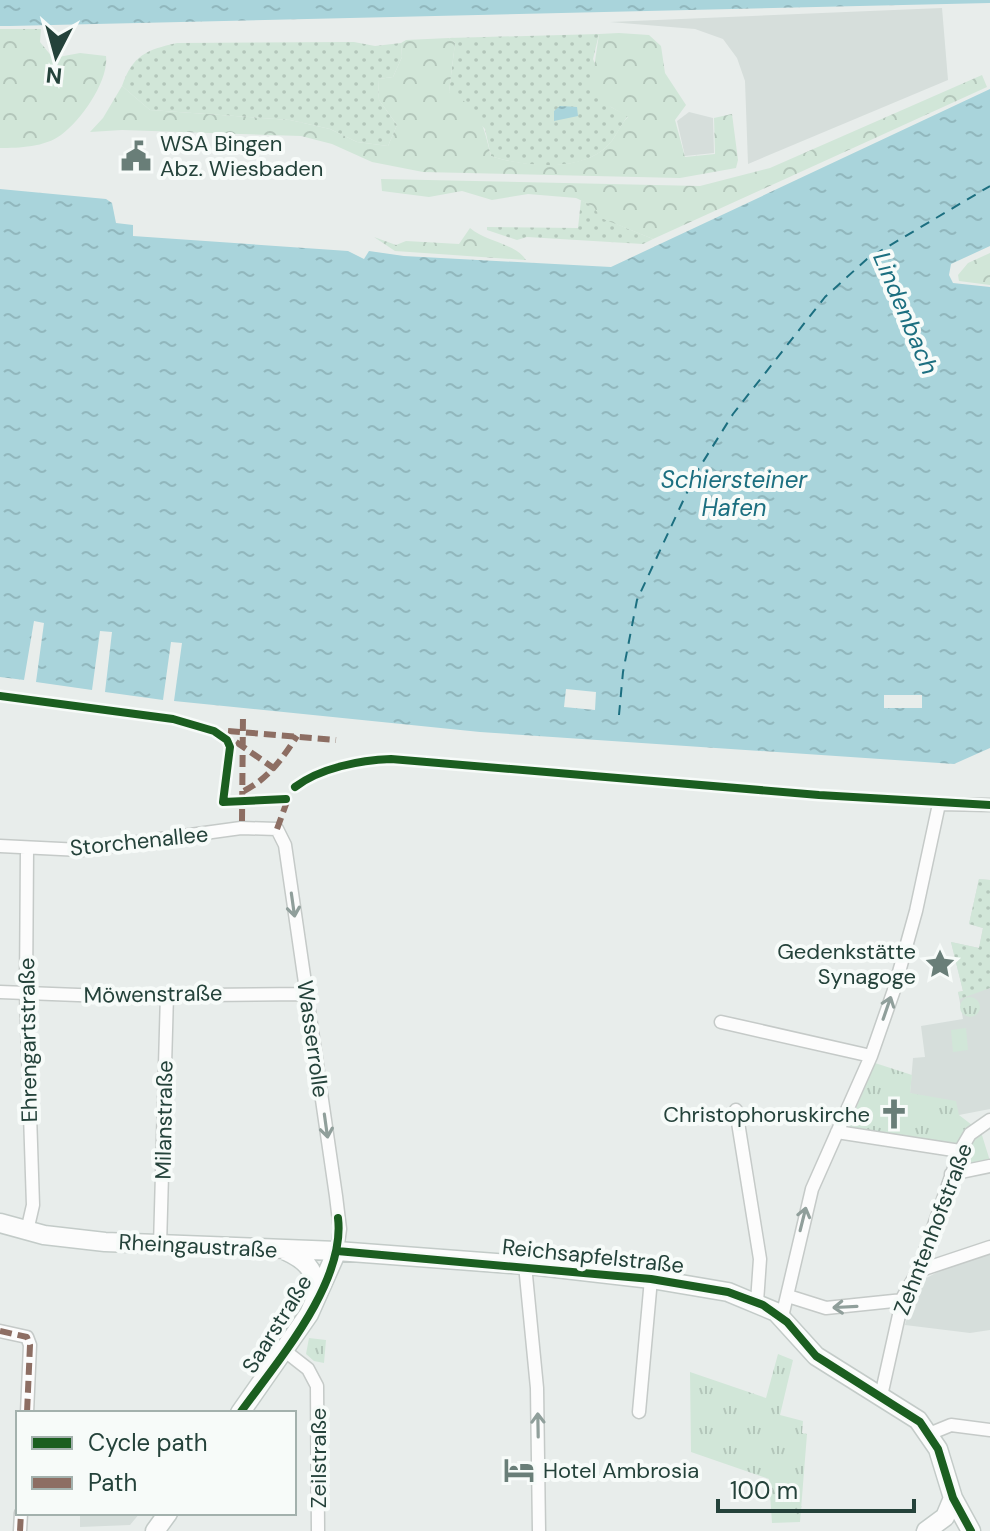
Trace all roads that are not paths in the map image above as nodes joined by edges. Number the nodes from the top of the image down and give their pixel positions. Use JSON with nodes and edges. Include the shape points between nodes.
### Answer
{"nodes":[{"id":1,"x":990,"y":805,"type":"edge"},
{"id":2,"x":277,"y":829,"type":"joint"},
{"id":3,"x":0,"y":846,"type":"edge"},
{"id":4,"x":27,"y":849,"type":"junction"},
{"id":5,"x":0,"y":992,"type":"edge"},
{"id":6,"x":26,"y":993,"type":"junction"},
{"id":7,"x":167,"y":994,"type":"junction"},
{"id":8,"x":306,"y":994,"type":"junction"},
{"id":9,"x":721,"y":1022,"type":"dead end"},
{"id":10,"x":871,"y":1056,"type":"junction"},
{"id":11,"x":736,"y":1110,"type":"dead end"},
{"id":12,"x":990,"y":1120,"type":"edge"},
{"id":13,"x":837,"y":1132,"type":"junction"},
{"id":14,"x":960,"y":1151,"type":"junction"},
{"id":15,"x":990,"y":1166,"type":"edge"},
{"id":16,"x":951,"y":1174,"type":"junction"},
{"id":17,"x":0,"y":1220,"type":"edge"},
{"id":18,"x":28,"y":1229,"type":"junction"},
{"id":19,"x":160,"y":1246,"type":"junction"},
{"id":20,"x":990,"y":1247,"type":"edge"},
{"id":21,"x":285,"y":1250,"type":"junction"},
{"id":22,"x":337,"y":1251,"type":"junction"},
{"id":23,"x":525,"y":1265,"type":"junction"},
{"id":24,"x":918,"y":1271,"type":"junction"},
{"id":25,"x":651,"y":1279,"type":"junction"},
{"id":26,"x":788,"y":1296,"type":"junction"},
{"id":27,"x":903,"y":1300,"type":"junction"},
{"id":28,"x":315,"y":1301,"type":"junction"},
{"id":29,"x":757,"y":1302,"type":"junction"},
{"id":30,"x":782,"y":1317,"type":"junction"},
{"id":31,"x":0,"y":1331,"type":"edge"},
{"id":32,"x":285,"y":1351,"type":"junction"},
{"id":33,"x":881,"y":1396,"type":"junction"},
{"id":34,"x":27,"y":1411,"type":"edge"},
{"id":35,"x":241,"y":1411,"type":"edge"},
{"id":36,"x":639,"y":1412,"type":"dead end"},
{"id":37,"x":990,"y":1430,"type":"edge"},
{"id":38,"x":929,"y":1434,"type":"junction"},
{"id":39,"x":953,"y":1498,"type":"junction"},
{"id":40,"x":318,"y":1531,"type":"edge"},
{"id":41,"x":539,"y":1531,"type":"edge"},
{"id":42,"x":926,"y":1531,"type":"edge"},
{"id":43,"x":971,"y":1531,"type":"edge"}],
"edges":[{"from":10,"to":1,"type":"street","one_way":true,"via":[[903,957],[939,804]]},
{"from":2,"to":4,"type":"street","name":"Storchenallee","via":[[241,828],[104,849]]},
{"from":2,"to":8,"type":"street","name":"Wasserrolle","one_way":true,"via":[[285,845]]},
{"from":3,"to":4,"type":"street","name":"Storchenallee"},
{"from":4,"to":6,"type":"street","name":"Ehrengartstraße"},
{"from":5,"to":6,"type":"street","name":"Möwenstraße"},
{"from":6,"to":7,"type":"street","name":"Möwenstraße"},
{"from":6,"to":18,"type":"street","name":"Ehrengartstraße","via":[[33,1205]]},
{"from":7,"to":8,"type":"street","name":"Möwenstraße"},
{"from":7,"to":19,"type":"street","name":"Milanstraße"},
{"from":8,"to":22,"type":"street","name":"Wasserrolle","one_way":true,"via":[[340,1229]]},
{"from":9,"to":10,"type":"street"},
{"from":10,"to":13,"type":"street"},
{"from":11,"to":29,"type":"street","via":[[760,1259]]},
{"from":12,"to":14,"type":"street","name":"Zehntenhofstraße","via":[[970,1134]]},
{"from":13,"to":14,"type":"street"},
{"from":26,"to":13,"type":"street","one_way":true,"via":[[807,1204]]},
{"from":14,"to":16,"type":"street","name":"Zehntenhofstraße"},
{"from":15,"to":16,"type":"street"},
{"from":16,"to":24,"type":"street","name":"Zehntenhofstraße"},
{"from":17,"to":18,"type":"street","name":"Rheingaustraße"},
{"from":18,"to":19,"type":"street","name":"Rheingaustraße"},
{"from":19,"to":21,"type":"street","name":"Rheingaustraße"},
{"from":20,"to":24,"type":"street"},
{"from":21,"to":22,"type":"street","name":"Rheingaustraße"},
{"from":21,"to":28,"type":"street","via":[[311,1267]]},
{"from":22,"to":23,"type":"street","name":"Reichsapfelstraße"},
{"from":22,"to":28,"type":"street","name":"Saarstraße"},
{"from":23,"to":25,"type":"street","name":"Reichsapfelstraße"},
{"from":41,"to":23,"type":"street","one_way":true,"via":[[537,1388]]},
{"from":24,"to":27,"type":"street","name":"Zehntenhofstraße"},
{"from":25,"to":29,"type":"street","name":"Reichsapfelstraße"},
{"from":25,"to":36,"type":"street"},
{"from":27,"to":26,"type":"street","one_way":true,"via":[[826,1308]]},
{"from":26,"to":30,"type":"street"},
{"from":27,"to":33,"type":"street","name":"Zehntenhofstraße"},
{"from":28,"to":32,"type":"street","name":"Saarstraße"},
{"from":29,"to":30,"type":"street","name":"Reichsapfelstraße"},
{"from":30,"to":33,"type":"street","name":"Reichsapfelstraße","via":[[816,1356]]},
{"from":31,"to":34,"type":"street","via":[[27,1337],[30,1345]]},
{"from":32,"to":35,"type":"street","name":"Saarstraße"},
{"from":32,"to":40,"type":"street","name":"Zeilstraße","via":[[308,1369],[317,1386]]},
{"from":33,"to":38,"type":"street","name":"Reichsapfelstraße","via":[[918,1420]]},
{"from":37,"to":38,"type":"street","via":[[951,1425]]},
{"from":38,"to":39,"type":"street","name":"Reichsapfelstraße"},
{"from":39,"to":42,"type":"street","via":[[945,1517]]},
{"from":39,"to":43,"type":"street","name":"Reichsapfelstraße"}]}
